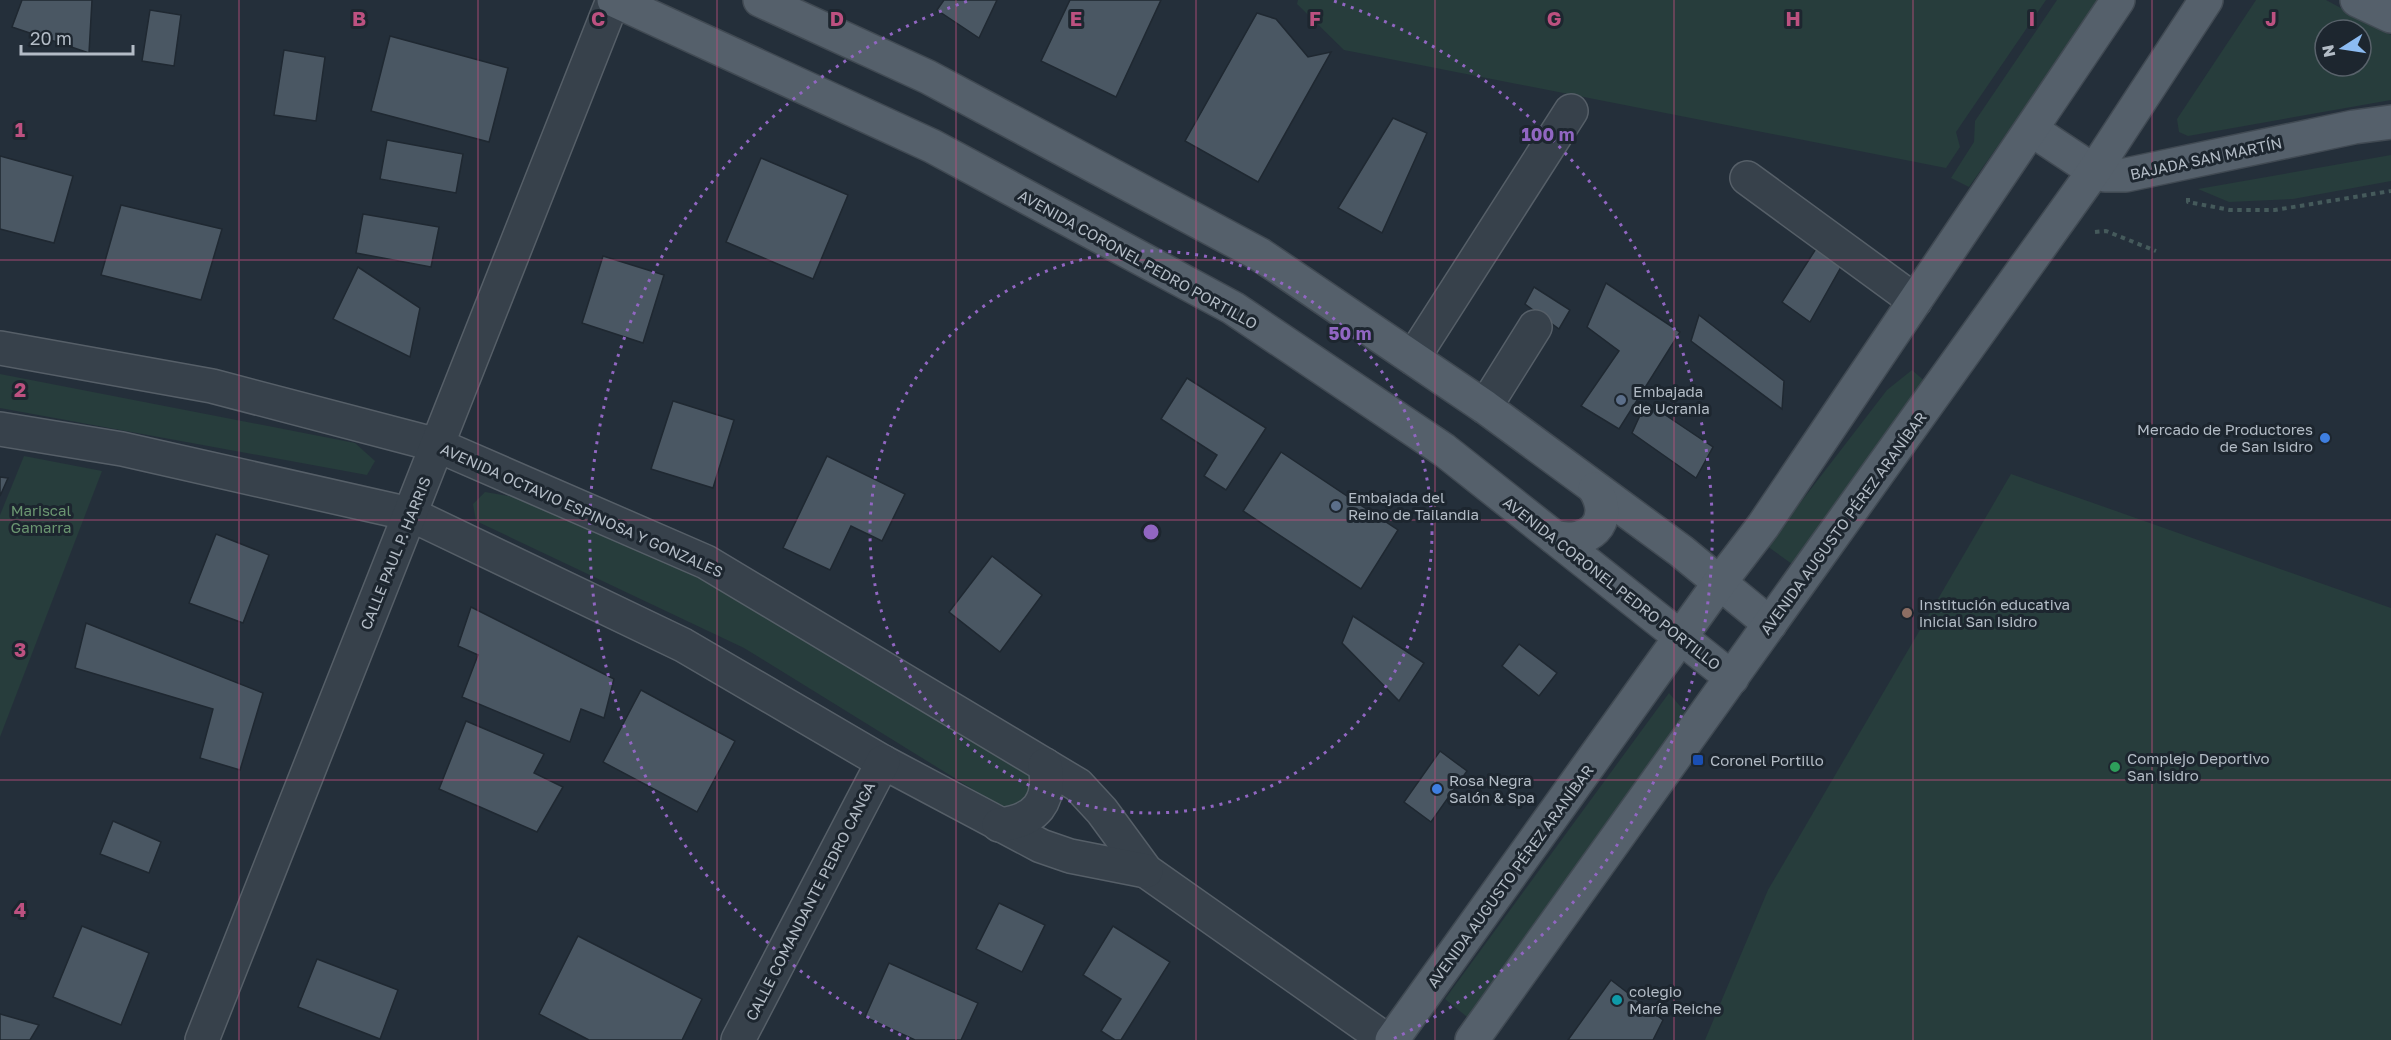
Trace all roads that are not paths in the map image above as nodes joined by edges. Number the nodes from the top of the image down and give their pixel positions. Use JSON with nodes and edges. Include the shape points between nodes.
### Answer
{"nodes":[{"id":1,"x":614,"y":0,"type":"edge"},
{"id":2,"x":760,"y":0,"type":"edge"},
{"id":3,"x":2118,"y":0,"type":"edge"},
{"id":4,"x":2206,"y":0,"type":"edge"},
{"id":5,"x":2357,"y":0,"type":"edge"},
{"id":6,"x":2391,"y":16,"type":"edge"},
{"id":7,"x":1570,"y":111,"type":"dead end"},
{"id":8,"x":2391,"y":122,"type":"edge"},
{"id":9,"x":2032,"y":130,"type":"junction"},
{"id":10,"x":2094,"y":171,"type":"junction"},
{"id":11,"x":1747,"y":178,"type":"dead end"},
{"id":12,"x":1915,"y":301,"type":"junction"},
{"id":13,"x":1535,"y":327,"type":"dead end"},
{"id":14,"x":0,"y":348,"type":"edge"},
{"id":15,"x":1413,"y":358,"type":"junction"},
{"id":16,"x":1485,"y":407,"type":"junction"},
{"id":17,"x":0,"y":429,"type":"edge"},
{"id":18,"x":437,"y":445,"type":"junction"},
{"id":19,"x":1595,"y":489,"type":"junction"},
{"id":20,"x":410,"y":514,"type":"junction"},
{"id":21,"x":1554,"y":537,"type":"junction"},
{"id":22,"x":1720,"y":582,"type":"junction"},
{"id":23,"x":1770,"y":624,"type":"junction"},
{"id":24,"x":1682,"y":636,"type":"junction"},
{"id":25,"x":1732,"y":678,"type":"junction"},
{"id":26,"x":883,"y":762,"type":"junction"},
{"id":27,"x":1046,"y":765,"type":"junction"},
{"id":28,"x":999,"y":825,"type":"junction"},
{"id":29,"x":1146,"y":871,"type":"junction"},
{"id":30,"x":202,"y":1040,"type":"edge"},
{"id":31,"x":738,"y":1040,"type":"edge"},
{"id":32,"x":1386,"y":1040,"type":"edge"},
{"id":33,"x":1392,"y":1040,"type":"edge"},
{"id":34,"x":1472,"y":1040,"type":"edge"}],
"edges":[{"from":1,"to":18,"type":"street","name":"CALLE PAUL P. HARRIS"},
{"from":1,"to":21,"type":"main road","name":"AVENIDA CORONEL PEDRO PORTILLO","via":[[932,146],[1233,308],[1444,450]]},
{"from":2,"to":15,"type":"main road","via":[[928,77],[1259,254]]},
{"from":3,"to":9,"type":"main road","name":"AVENIDA AUGUSTO PÉREZ ARANÍBAR"},
{"from":4,"to":10,"type":"main road","name":"AVENIDA AUGUSTO PÉREZ ARANÍBAR"},
{"from":5,"to":6,"type":"main road"},
{"from":7,"to":15,"type":"street"},
{"from":8,"to":10,"type":"main road","name":"BAJADA SAN MARTÍN","via":[[2126,175]]},
{"from":9,"to":10,"type":"main road","name":"BAJADA SAN MARTÍN"},
{"from":9,"to":12,"type":"main road","name":"AVENIDA AUGUSTO PÉREZ ARANÍBAR"},
{"from":10,"to":23,"type":"main road","name":"AVENIDA AUGUSTO PÉREZ ARANÍBAR"},
{"from":11,"to":12,"type":"street"},
{"from":12,"to":22,"type":"main road","name":"AVENIDA AUGUSTO PÉREZ ARANÍBAR","via":[[1763,526]]},
{"from":13,"to":16,"type":"street"},
{"from":14,"to":18,"type":"street","name":"AVENIDA OCTAVIO ESPINOSA Y GONZALES","via":[[212,386]]},
{"from":15,"to":16,"type":"main road"},
{"from":16,"to":19,"type":"main road"},
{"from":17,"to":20,"type":"street","name":"AVENIDA OCTAVIO ESPINOSA Y GONZALES","via":[[122,449]]},
{"from":18,"to":20,"type":"street","name":"CALLE PAUL P. HARRIS"},
{"from":18,"to":27,"type":"street","name":"AVENIDA OCTAVIO ESPINOSA Y GONZALES","via":[[706,562]]},
{"from":19,"to":21,"type":"main road","via":[[1602,515],[1592,532],[1575,540]]},
{"from":19,"to":22,"type":"main road"},
{"from":20,"to":26,"type":"street","name":"AVENIDA OCTAVIO ESPINOSA Y GONZALES","via":[[682,645]]},
{"from":20,"to":30,"type":"street","name":"CALLE PAUL P. HARRIS"},
{"from":21,"to":24,"type":"main road","name":"AVENIDA CORONEL PEDRO PORTILLO"},
{"from":22,"to":23,"type":"main road"},
{"from":22,"to":24,"type":"main road","name":"AVENIDA AUGUSTO PÉREZ ARANÍBAR"},
{"from":23,"to":25,"type":"main road","name":"AVENIDA AUGUSTO PÉREZ ARANÍBAR"},
{"from":24,"to":25,"type":"main road","name":"AVENIDA CORONEL PEDRO PORTILLO"},
{"from":24,"to":33,"type":"main road","name":"AVENIDA AUGUSTO PÉREZ ARANÍBAR"},
{"from":25,"to":34,"type":"main road","name":"AVENIDA AUGUSTO PÉREZ ARANÍBAR"},
{"from":26,"to":28,"type":"street","name":"AVENIDA OCTAVIO ESPINOSA Y GONZALES"},
{"from":26,"to":31,"type":"street","name":"CALLE COMANDANTE PEDRO CANGA"},
{"from":27,"to":28,"type":"street","via":[[1049,783],[1038,807],[1017,823]]},
{"from":27,"to":29,"type":"street","name":"AVENIDA OCTAVIO ESPINOSA Y GONZALES","via":[[1078,784]]},
{"from":28,"to":29,"type":"street","name":"AVENIDA OCTAVIO ESPINOSA Y GONZALES","via":[[1051,849]]},
{"from":29,"to":32,"type":"street","name":"AVENIDA OCTAVIO ESPINOSA Y GONZALES"}]}
